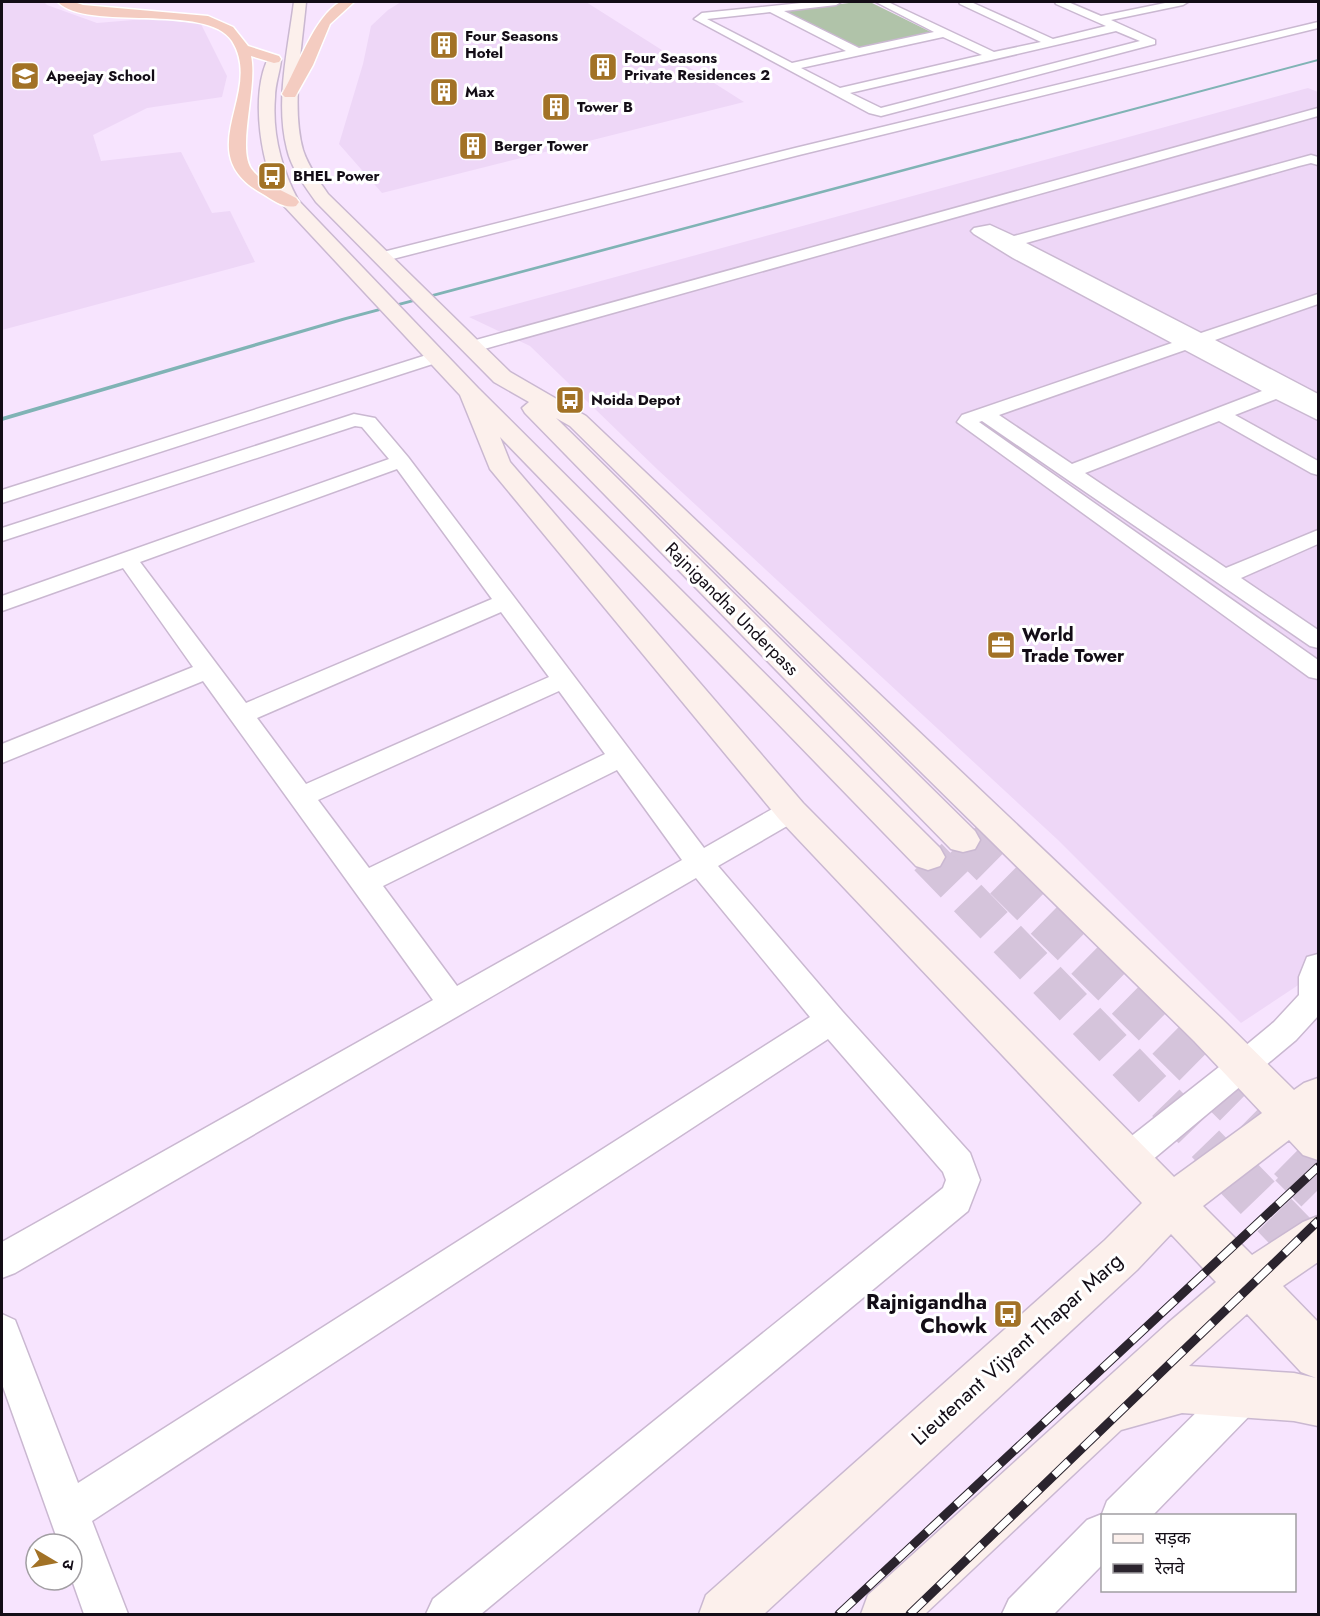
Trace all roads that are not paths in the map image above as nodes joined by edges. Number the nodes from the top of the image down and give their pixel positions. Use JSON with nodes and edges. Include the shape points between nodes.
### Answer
{"nodes":[{"id":1,"x":64,"y":2,"type":"edge"},
{"id":2,"x":86,"y":2,"type":"edge"},
{"id":3,"x":300,"y":2,"type":"edge"},
{"id":4,"x":348,"y":2,"type":"edge"},
{"id":5,"x":836,"y":2,"type":"edge"},
{"id":6,"x":881,"y":2,"type":"edge"},
{"id":7,"x":964,"y":2,"type":"edge"},
{"id":8,"x":1060,"y":2,"type":"edge"},
{"id":9,"x":1183,"y":2,"type":"edge"},
{"id":10,"x":195,"y":4,"type":"dead end"},
{"id":11,"x":772,"y":9,"type":"junction"},
{"id":12,"x":1101,"y":19,"type":"junction"},
{"id":13,"x":1318,"y":25,"type":"edge"},
{"id":14,"x":1118,"y":27,"type":"junction"},
{"id":15,"x":945,"y":33,"type":"junction"},
{"id":16,"x":1051,"y":42,"type":"junction"},
{"id":17,"x":242,"y":49,"type":"junction"},
{"id":18,"x":857,"y":52,"type":"junction"},
{"id":19,"x":992,"y":56,"type":"junction"},
{"id":20,"x":274,"y":59,"type":"junction"},
{"id":21,"x":789,"y":67,"type":"junction"},
{"id":22,"x":245,"y":89,"type":"junction"},
{"id":23,"x":838,"y":92,"type":"junction"},
{"id":24,"x":290,"y":94,"type":"junction"},
{"id":25,"x":1318,"y":112,"type":"edge"},
{"id":26,"x":1313,"y":166,"type":"edge"},
{"id":27,"x":290,"y":202,"type":"junction"},
{"id":28,"x":1016,"y":248,"type":"junction"},
{"id":29,"x":384,"y":260,"type":"junction"},
{"id":30,"x":1318,"y":299,"type":"edge"},
{"id":31,"x":1318,"y":315,"type":"edge"},
{"id":32,"x":466,"y":343,"type":"junction"},
{"id":33,"x":1203,"y":347,"type":"junction"},
{"id":34,"x":432,"y":353,"type":"junction"},
{"id":35,"x":502,"y":377,"type":"junction"},
{"id":36,"x":1277,"y":392,"type":"junction"},
{"id":37,"x":471,"y":393,"type":"junction"},
{"id":38,"x":1318,"y":401,"type":"edge"},
{"id":39,"x":1060,"y":406,"type":"dead end"},
{"id":40,"x":1220,"y":414,"type":"junction"},
{"id":41,"x":1318,"y":414,"type":"edge"},
{"id":42,"x":1026,"y":418,"type":"dead end"},
{"id":43,"x":984,"y":424,"type":"junction"},
{"id":44,"x":1004,"y":426,"type":"junction"},
{"id":45,"x":401,"y":461,"type":"junction"},
{"id":46,"x":1318,"y":469,"type":"edge"},
{"id":47,"x":1070,"y":471,"type":"junction"},
{"id":48,"x":2,"y":496,"type":"edge"},
{"id":49,"x":2,"y":535,"type":"edge"},
{"id":50,"x":1318,"y":536,"type":"edge"},
{"id":51,"x":127,"y":559,"type":"junction"},
{"id":52,"x":1225,"y":577,"type":"junction"},
{"id":53,"x":505,"y":602,"type":"junction"},
{"id":54,"x":2,"y":604,"type":"edge"},
{"id":55,"x":1318,"y":641,"type":"edge"},
{"id":56,"x":1308,"y":652,"type":"edge"},
{"id":57,"x":208,"y":670,"type":"junction"},
{"id":58,"x":1318,"y":671,"type":"edge"},
{"id":59,"x":563,"y":680,"type":"junction"},
{"id":60,"x":241,"y":715,"type":"junction"},
{"id":61,"x":2,"y":754,"type":"edge"},
{"id":62,"x":621,"y":757,"type":"junction"},
{"id":63,"x":301,"y":797,"type":"junction"},
{"id":64,"x":791,"y":811,"type":"junction"},
{"id":65,"x":963,"y":840,"type":"tunnel mouth"},
{"id":66,"x":928,"y":857,"type":"tunnel mouth"},
{"id":67,"x":700,"y":863,"type":"junction"},
{"id":68,"x":364,"y":883,"type":"junction"},
{"id":69,"x":1318,"y":966,"type":"edge"},
{"id":70,"x":453,"y":1004,"type":"junction"},
{"id":71,"x":831,"y":1020,"type":"junction"},
{"id":72,"x":1244,"y":1066,"type":"junction"},
{"id":73,"x":1309,"y":1118,"type":"edge"},
{"id":74,"x":1127,"y":1160,"type":"junction"},
{"id":75,"x":1171,"y":1204,"type":"junction"},
{"id":76,"x":1318,"y":1237,"type":"edge"},
{"id":77,"x":2,"y":1261,"type":"edge"},
{"id":78,"x":1248,"y":1284,"type":"junction"},
{"id":79,"x":2,"y":1333,"type":"edge"},
{"id":80,"x":1318,"y":1355,"type":"edge"},
{"id":81,"x":1244,"y":1393,"type":"junction"},
{"id":82,"x":1318,"y":1402,"type":"edge"},
{"id":83,"x":1108,"y":1410,"type":"junction"},
{"id":84,"x":68,"y":1513,"type":"junction"},
{"id":85,"x":1123,"y":1514,"type":"edge"},
{"id":86,"x":1101,"y":1536,"type":"edge"},
{"id":87,"x":891,"y":1613,"type":"edge"},
{"id":88,"x":106,"y":1614,"type":"edge"},
{"id":89,"x":448,"y":1614,"type":"edge"},
{"id":90,"x":725,"y":1614,"type":"edge"},
{"id":91,"x":1024,"y":1614,"type":"edge"}],
"edges":[{"from":1,"to":17,"type":"highway","via":[[81,9],[202,19],[216,23],[236,37]]},
{"from":2,"to":10,"type":"highway","via":[[136,8]]},
{"from":3,"to":24,"type":"main road"},
{"from":4,"to":24,"type":"highway","via":[[326,17]]},
{"from":5,"to":11,"type":"street"},
{"from":6,"to":15,"type":"street"},
{"from":7,"to":16,"type":"street"},
{"from":8,"to":12,"type":"street"},
{"from":9,"to":12,"type":"street"},
{"from":11,"to":18,"type":"street"},
{"from":11,"to":21,"type":"street","via":[[699,19]]},
{"from":12,"to":14,"type":"street"},
{"from":13,"to":29,"type":"street","via":[[1150,69],[795,152]]},
{"from":14,"to":16,"type":"street"},
{"from":14,"to":23,"type":"street","via":[[1151,42],[886,111],[873,111]]},
{"from":15,"to":18,"type":"street"},
{"from":15,"to":19,"type":"street"},
{"from":16,"to":19,"type":"street"},
{"from":17,"to":20,"type":"highway"},
{"from":17,"to":22,"type":"highway"},
{"from":18,"to":21,"type":"street"},
{"from":19,"to":23,"type":"street"},
{"from":20,"to":22,"type":"highway"},
{"from":20,"to":27,"type":"main road","name":"Rajnigandha Underpass","via":[[267,95],[269,151]]},
{"from":21,"to":23,"type":"street"},
{"from":22,"to":27,"type":"highway","via":[[236,137],[241,167],[256,183]]},
{"from":24,"to":29,"type":"main road","via":[[295,150],[306,174],[322,198]]},
{"from":25,"to":32,"type":"street"},
{"from":26,"to":28,"type":"street"},
{"from":26,"to":28,"type":"street"},
{"from":27,"to":34,"type":"main road","name":"Rajnigandha Underpass"},
{"from":28,"to":33,"type":"street"},
{"from":29,"to":32,"type":"main road"},
{"from":30,"to":33,"type":"street"},
{"from":31,"to":33,"type":"street"},
{"from":32,"to":35,"type":"main road"},
{"from":33,"to":36,"type":"street"},
{"from":33,"to":38,"type":"street"},
{"from":33,"to":39,"type":"street"},
{"from":33,"to":43,"type":"street"},
{"from":34,"to":37,"type":"main road","name":"Rajnigandha Underpass"},
{"from":34,"to":48,"type":"street"},
{"from":35,"to":65,"type":"main road","name":"Rajnigandha Underpass"},
{"from":35,"to":72,"type":"main road","via":[[578,421]]},
{"from":36,"to":40,"type":"street"},
{"from":36,"to":41,"type":"street"},
{"from":37,"to":64,"type":"main road","via":[[498,464]]},
{"from":37,"to":66,"type":"main road","name":"Rajnigandha Underpass"},
{"from":40,"to":46,"type":"street"},
{"from":40,"to":47,"type":"street"},
{"from":42,"to":44,"type":"street"},
{"from":43,"to":44,"type":"street"},
{"from":43,"to":56,"type":"street"},
{"from":44,"to":47,"type":"street"},
{"from":45,"to":49,"type":"street","via":[[368,422],[354,420]]},
{"from":45,"to":51,"type":"street"},
{"from":45,"to":53,"type":"street"},
{"from":47,"to":52,"type":"street"},
{"from":50,"to":52,"type":"street"},
{"from":51,"to":54,"type":"street"},
{"from":51,"to":57,"type":"street"},
{"from":52,"to":55,"type":"street"},
{"from":53,"to":59,"type":"street"},
{"from":53,"to":60,"type":"street"},
{"from":56,"to":58,"type":"street"},
{"from":57,"to":60,"type":"street"},
{"from":57,"to":61,"type":"street"},
{"from":59,"to":62,"type":"street"},
{"from":59,"to":63,"type":"street"},
{"from":60,"to":63,"type":"street"},
{"from":62,"to":67,"type":"street"},
{"from":62,"to":68,"type":"street"},
{"from":63,"to":68,"type":"street"},
{"from":64,"to":67,"type":"street"},
{"from":64,"to":74,"type":"main road"},
{"from":67,"to":70,"type":"street"},
{"from":67,"to":71,"type":"street"},
{"from":68,"to":70,"type":"street"},
{"from":69,"to":72,"type":"street","via":[[1315,999]]},
{"from":70,"to":77,"type":"street"},
{"from":71,"to":84,"type":"street"},
{"from":71,"to":89,"type":"street","via":[[958,1164],[963,1180],[957,1199]]},
{"from":72,"to":73,"type":"main road"},
{"from":72,"to":74,"type":"street"},
{"from":73,"to":75,"type":"main road","name":"Lieutenant Vijyant Thapar Marg"},
{"from":74,"to":75,"type":"main road"},
{"from":75,"to":78,"type":"main road"},
{"from":75,"to":90,"type":"main road","name":"Lieutenant Vijyant Thapar Marg","via":[[1121,1255]]},
{"from":76,"to":78,"type":"main road"},
{"from":78,"to":80,"type":"main road"},
{"from":78,"to":83,"type":"main road"},
{"from":79,"to":84,"type":"street"},
{"from":81,"to":82,"type":"main road"},
{"from":81,"to":83,"type":"main road","via":[[1182,1389]]},
{"from":81,"to":85,"type":"street"},
{"from":83,"to":87,"type":"main road"},
{"from":84,"to":88,"type":"street"},
{"from":86,"to":91,"type":"street"}]}
